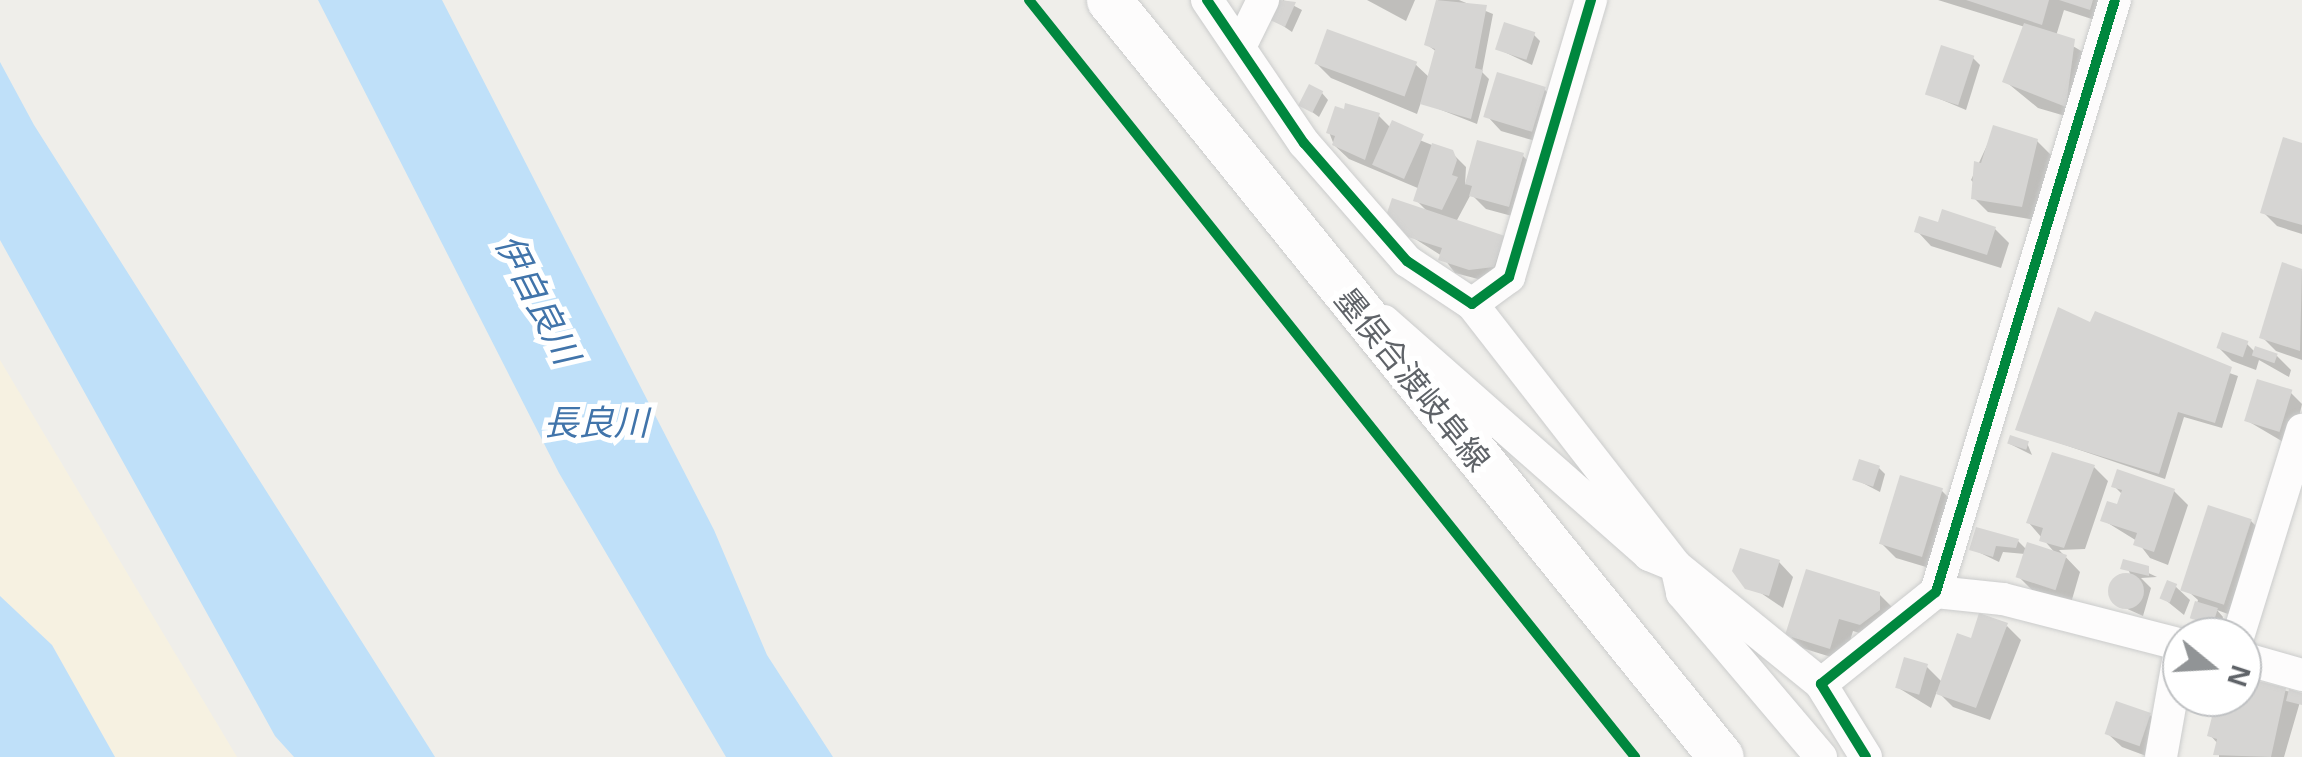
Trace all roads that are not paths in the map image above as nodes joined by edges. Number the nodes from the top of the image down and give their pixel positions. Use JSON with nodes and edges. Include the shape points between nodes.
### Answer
{"nodes":[{"id":1,"x":1109,"y":0,"type":"edge"},
{"id":2,"x":1207,"y":0,"type":"edge"},
{"id":3,"x":1263,"y":0,"type":"edge"},
{"id":4,"x":1591,"y":0,"type":"edge"},
{"id":5,"x":2115,"y":0,"type":"edge"},
{"id":6,"x":1241,"y":45,"type":"junction"},
{"id":7,"x":1339,"y":290,"type":"junction"},
{"id":8,"x":1472,"y":304,"type":"junction"},
{"id":9,"x":2302,"y":430,"type":"edge"},
{"id":10,"x":1676,"y":566,"type":"junction"},
{"id":11,"x":1936,"y":592,"type":"junction"},
{"id":12,"x":2244,"y":617,"type":"edge"},
{"id":13,"x":2162,"y":640,"type":"edge"},
{"id":14,"x":2262,"y":664,"type":"edge"},
{"id":15,"x":2302,"y":675,"type":"edge"},
{"id":16,"x":1820,"y":684,"type":"junction"},
{"id":17,"x":2168,"y":717,"type":"edge"},
{"id":18,"x":1720,"y":757,"type":"edge"},
{"id":19,"x":1820,"y":757,"type":"edge"},
{"id":20,"x":1866,"y":757,"type":"edge"},
{"id":21,"x":2160,"y":757,"type":"edge"}],
"edges":[{"from":1,"to":7,"type":"main road","name":"墨俣合渡岐阜線"},
{"from":2,"to":6,"type":"street"},
{"from":3,"to":6,"type":"street"},
{"from":4,"to":8,"type":"street","via":[[1509,277]]},
{"from":5,"to":11,"type":"street"},
{"from":6,"to":8,"type":"street","via":[[1304,143],[1407,260]]},
{"from":7,"to":10,"type":"street","via":[[1414,343],[1649,555]]},
{"from":7,"to":18,"type":"main road","name":"墨俣合渡岐阜線"},
{"from":8,"to":10,"type":"street"},
{"from":9,"to":12,"type":"street"},
{"from":10,"to":16,"type":"street"},
{"from":10,"to":19,"type":"street","via":[[1682,593]]},
{"from":11,"to":13,"type":"street","via":[[2003,600]]},
{"from":11,"to":16,"type":"street"},
{"from":14,"to":15,"type":"street"},
{"from":16,"to":20,"type":"street"},
{"from":17,"to":21,"type":"street"}]}
